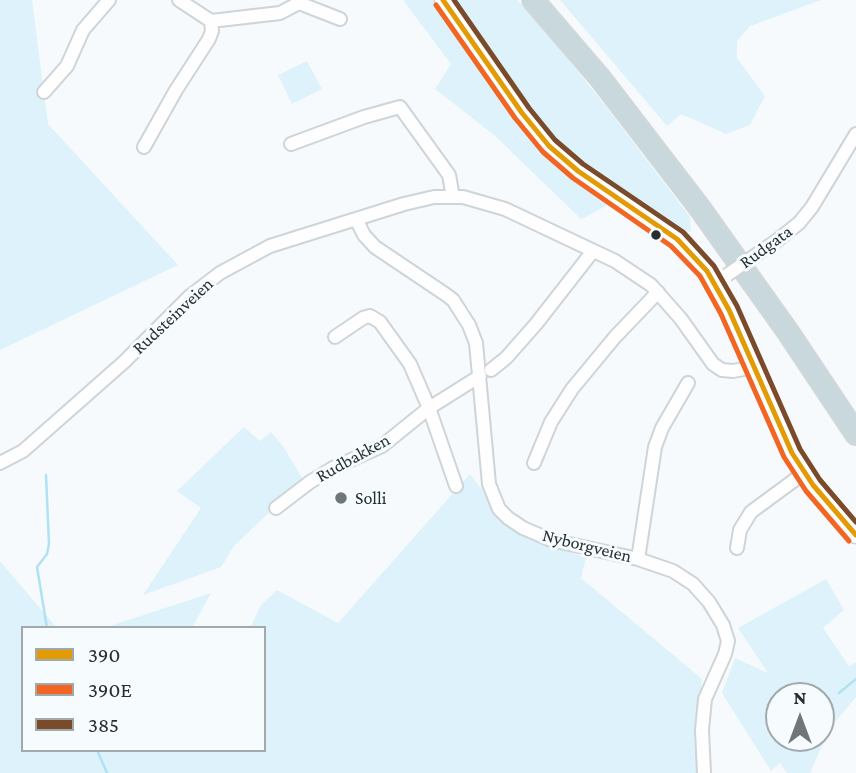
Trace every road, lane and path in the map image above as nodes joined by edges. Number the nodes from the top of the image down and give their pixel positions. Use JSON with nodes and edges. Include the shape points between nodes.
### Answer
{"nodes":[{"id":1,"x":109,"y":0,"type":"edge"},
{"id":2,"x":179,"y":0,"type":"edge"},
{"id":3,"x":443,"y":0,"type":"edge"},
{"id":4,"x":533,"y":0,"type":"edge"},
{"id":5,"x":545,"y":0,"type":"edge"},
{"id":6,"x":340,"y":19,"type":"dead end"},
{"id":7,"x":211,"y":21,"type":"junction"},
{"id":8,"x":44,"y":92,"type":"dead end"},
{"id":9,"x":856,"y":134,"type":"edge"},
{"id":10,"x":290,"y":144,"type":"dead end"},
{"id":11,"x":144,"y":147,"type":"dead end"},
{"id":12,"x":453,"y":197,"type":"junction"},
{"id":13,"x":356,"y":219,"type":"junction"},
{"id":14,"x":593,"y":251,"type":"junction"},
{"id":15,"x":721,"y":279,"type":"junction"},
{"id":16,"x":658,"y":292,"type":"junction"},
{"id":17,"x":335,"y":337,"type":"dead end"},
{"id":18,"x":754,"y":367,"type":"junction"},
{"id":19,"x":485,"y":373,"type":"junction"},
{"id":20,"x":688,"y":383,"type":"dead end"},
{"id":21,"x":429,"y":408,"type":"junction"},
{"id":22,"x":856,"y":418,"type":"edge"},
{"id":23,"x":856,"y":434,"type":"edge"},
{"id":24,"x":0,"y":463,"type":"edge"},
{"id":25,"x":534,"y":463,"type":"dead end"},
{"id":26,"x":804,"y":473,"type":"junction"},
{"id":27,"x":456,"y":486,"type":"dead end"},
{"id":28,"x":276,"y":508,"type":"dead end"},
{"id":29,"x":856,"y":536,"type":"edge"},
{"id":30,"x":737,"y":548,"type":"dead end"},
{"id":31,"x":638,"y":559,"type":"junction"},
{"id":32,"x":704,"y":773,"type":"edge"}],
"edges":[{"from":1,"to":8,"type":"street","via":[[83,30],[67,66]]},
{"from":2,"to":7,"type":"street"},
{"from":3,"to":15,"type":"main road","via":[[549,146],[578,172],[677,239]]},
{"from":4,"to":23,"type":"highway","via":[[691,197]]},
{"from":5,"to":22,"type":"highway","via":[[676,162]]},
{"from":6,"to":7,"type":"street","via":[[299,3],[280,13]]},
{"from":7,"to":11,"type":"street","via":[[209,39]]},
{"from":9,"to":15,"type":"street","name":"Rudgata","bridge":true,"via":[[799,223]]},
{"from":10,"to":12,"type":"street","via":[[400,107],[449,176]]},
{"from":12,"to":13,"type":"street","name":"Rudsteinveien","via":[[421,200]]},
{"from":12,"to":14,"type":"street","name":"Rudsteinveien","via":[[505,209]]},
{"from":13,"to":19,"type":"street","name":"Nyborgveien","via":[[375,247],[453,300],[476,343]]},
{"from":13,"to":24,"type":"street","name":"Rudsteinveien","via":[[270,246],[220,273],[50,428]]},
{"from":14,"to":16,"type":"street","name":"Rudsteinveien"},
{"from":14,"to":19,"type":"street","name":"Rudbakken","via":[[506,358]]},
{"from":15,"to":18,"type":"main road"},
{"from":16,"to":18,"type":"street","name":"Rudsteinveien","via":[[713,364],[733,372]]},
{"from":16,"to":25,"type":"street","via":[[572,389],[551,422]]},
{"from":17,"to":21,"type":"street","via":[[370,316],[380,322],[410,364]]},
{"from":18,"to":26,"type":"main road"},
{"from":19,"to":21,"type":"street","name":"Rudbakken"},
{"from":19,"to":31,"type":"street","name":"Nyborgveien","via":[[489,484],[499,509],[523,528],[551,540]]},
{"from":20,"to":31,"type":"street","via":[[655,447]]},
{"from":21,"to":27,"type":"street"},
{"from":21,"to":28,"type":"street","name":"Rudbakken","via":[[383,446],[333,468]]},
{"from":26,"to":29,"type":"main road"},
{"from":26,"to":30,"type":"street","via":[[751,512],[740,530]]},
{"from":31,"to":32,"type":"street","name":"Nyborgveien","via":[[673,571],[693,584],[723,625],[725,654],[705,699]]}]}
